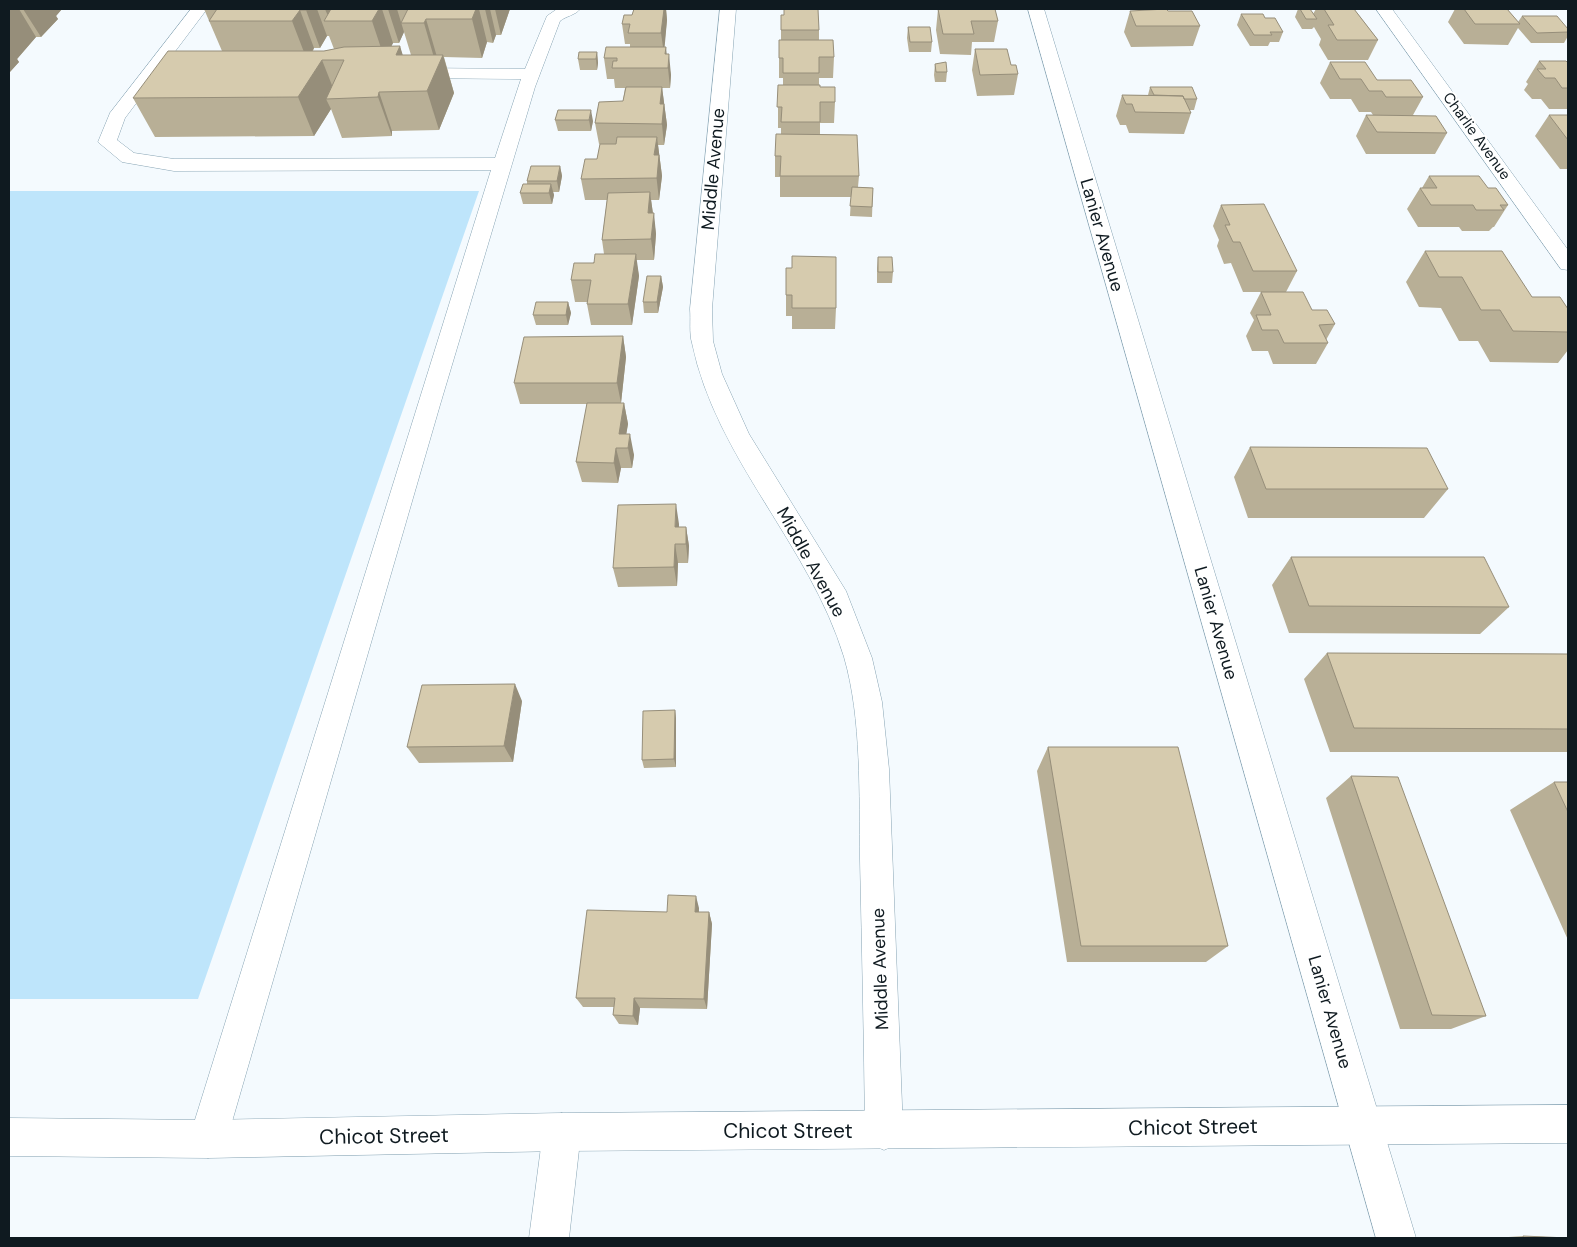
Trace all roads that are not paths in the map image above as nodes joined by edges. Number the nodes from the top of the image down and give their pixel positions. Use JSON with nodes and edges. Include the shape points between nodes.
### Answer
{"nodes":[{"id":1,"x":199,"y":9,"type":"edge"},
{"id":2,"x":572,"y":9,"type":"edge"},
{"id":3,"x":728,"y":9,"type":"edge"},
{"id":4,"x":1036,"y":9,"type":"edge"},
{"id":5,"x":1384,"y":9,"type":"edge"},
{"id":6,"x":151,"y":71,"type":"junction"},
{"id":7,"x":171,"y":72,"type":"edge"},
{"id":8,"x":391,"y":73,"type":"edge"},
{"id":9,"x":531,"y":74,"type":"junction"},
{"id":10,"x":502,"y":164,"type":"junction"},
{"id":11,"x":1568,"y":264,"type":"edge"},
{"id":12,"x":1568,"y":1124,"type":"edge"},
{"id":13,"x":1363,"y":1125,"type":"junction"},
{"id":14,"x":884,"y":1131,"type":"junction"},
{"id":15,"x":562,"y":1132,"type":"junction"},
{"id":16,"x":9,"y":1138,"type":"edge"},
{"id":17,"x":208,"y":1139,"type":"junction"},
{"id":18,"x":548,"y":1238,"type":"edge"},
{"id":19,"x":1396,"y":1238,"type":"edge"}],
"edges":[{"from":1,"to":6,"type":"street"},
{"from":2,"to":9,"type":"street","via":[[553,19]]},
{"from":3,"to":14,"type":"street","name":"Middle Avenue","via":[[701,309],[702,341],[711,374],[738,435],[836,599],[858,658],[867,702],[874,769]]},
{"from":4,"to":13,"type":"street","name":"Lanier Avenue"},
{"from":5,"to":11,"type":"street","name":"Charlie Avenue"},
{"from":6,"to":7,"type":"street"},
{"from":6,"to":10,"type":"street","via":[[116,117],[107,142],[129,158],[174,165]]},
{"from":8,"to":9,"type":"street"},
{"from":9,"to":10,"type":"street"},
{"from":10,"to":17,"type":"street"},
{"from":12,"to":13,"type":"street","name":"Chicot Street"},
{"from":13,"to":14,"type":"street","name":"Chicot Street"},
{"from":13,"to":19,"type":"street","name":"Lanier Avenue"},
{"from":14,"to":15,"type":"street","name":"Chicot Street"},
{"from":15,"to":17,"type":"street","name":"Chicot Street"},
{"from":15,"to":18,"type":"street"},
{"from":16,"to":17,"type":"street","name":"Chicot Street"}]}
